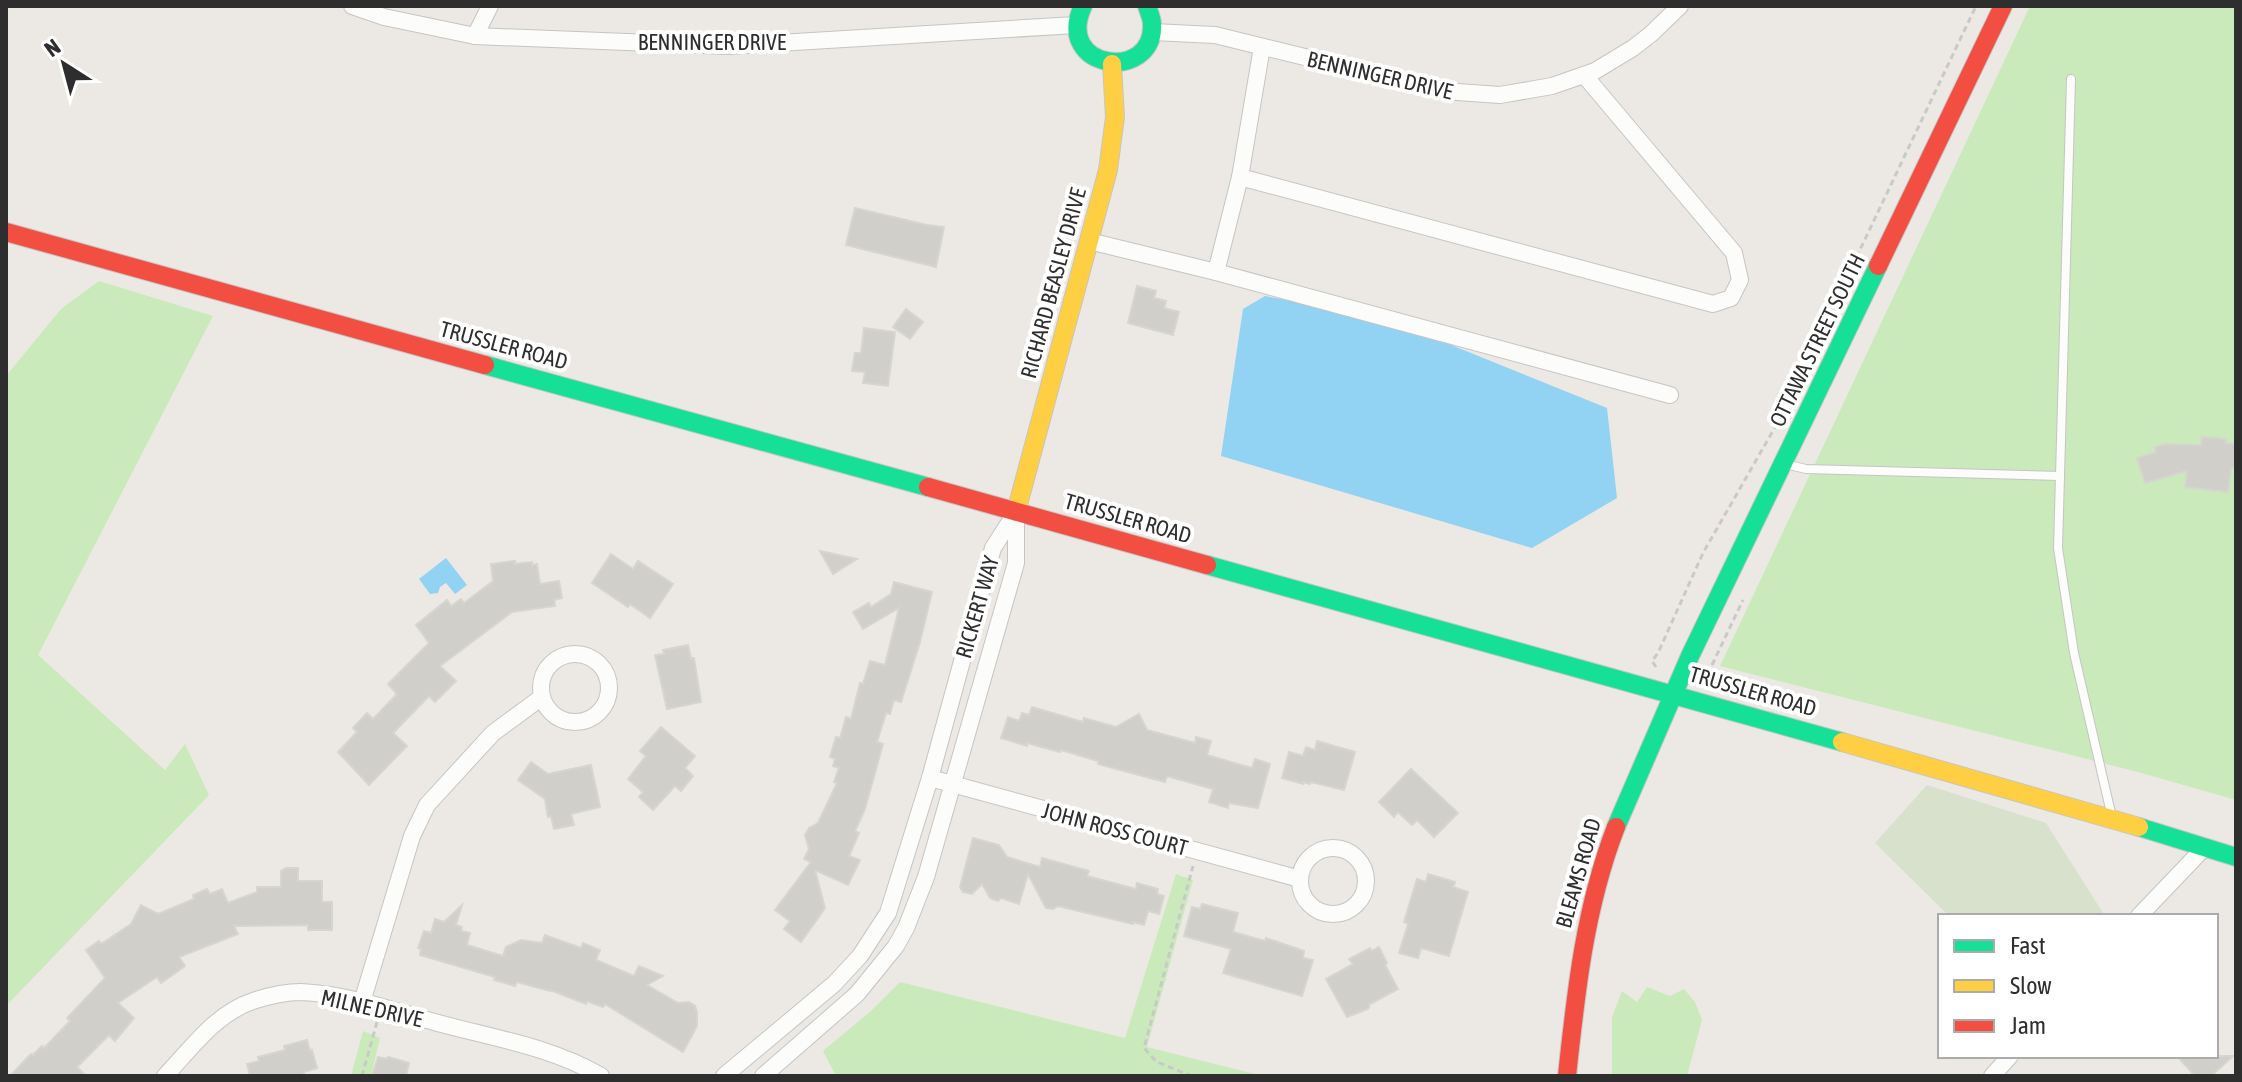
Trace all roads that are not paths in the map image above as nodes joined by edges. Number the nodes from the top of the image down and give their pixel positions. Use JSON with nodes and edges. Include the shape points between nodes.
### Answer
{"nodes":[{"id":1,"x":352,"y":6,"type":"edge"},
{"id":2,"x":490,"y":6,"type":"edge"},
{"id":3,"x":1083,"y":6,"type":"edge"},
{"id":4,"x":1147,"y":6,"type":"edge"},
{"id":5,"x":1680,"y":6,"type":"edge"},
{"id":6,"x":2003,"y":6,"type":"edge"},
{"id":7,"x":1076,"y":25,"type":"junction"},
{"id":8,"x":1153,"y":32,"type":"junction"},
{"id":9,"x":475,"y":36,"type":"junction"},
{"id":10,"x":1262,"y":47,"type":"junction"},
{"id":11,"x":1112,"y":64,"type":"junction"},
{"id":12,"x":1584,"y":75,"type":"junction"},
{"id":13,"x":2071,"y":79,"type":"dead end"},
{"id":14,"x":1240,"y":177,"type":"junction"},
{"id":15,"x":6,"y":232,"type":"edge"},
{"id":16,"x":1089,"y":241,"type":"junction"},
{"id":17,"x":1216,"y":272,"type":"junction"},
{"id":18,"x":1670,"y":395,"type":"dead end"},
{"id":19,"x":1784,"y":464,"type":"junction"},
{"id":20,"x":2060,"y":476,"type":"junction"},
{"id":21,"x":1016,"y":512,"type":"junction"},
{"id":22,"x":1674,"y":694,"type":"junction"},
{"id":23,"x":542,"y":697,"type":"junction"},
{"id":24,"x":930,"y":778,"type":"junction"},
{"id":25,"x":953,"y":785,"type":"junction"},
{"id":26,"x":2113,"y":819,"type":"junction"},
{"id":27,"x":2204,"y":848,"type":"junction"},
{"id":28,"x":2236,"y":857,"type":"edge"},
{"id":29,"x":1300,"y":879,"type":"junction"},
{"id":30,"x":2141,"y":914,"type":"edge"},
{"id":31,"x":362,"y":1002,"type":"junction"},
{"id":32,"x":2008,"y":1058,"type":"edge"},
{"id":33,"x":165,"y":1076,"type":"edge"},
{"id":34,"x":601,"y":1076,"type":"edge"},
{"id":35,"x":724,"y":1076,"type":"edge"},
{"id":36,"x":763,"y":1076,"type":"edge"},
{"id":37,"x":1567,"y":1076,"type":"edge"},
{"id":38,"x":1992,"y":1076,"type":"edge"}],
"edges":[{"from":1,"to":9,"type":"street","name":"BENNINGER DRIVE"},
{"from":2,"to":9,"type":"street"},
{"from":3,"to":7,"type":"main road"},
{"from":4,"to":8,"type":"main road"},
{"from":5,"to":12,"type":"street","name":"BENNINGER DRIVE","via":[[1633,48]]},
{"from":6,"to":19,"type":"main road","name":"OTTAWA STREET SOUTH"},
{"from":7,"to":9,"type":"street","name":"BENNINGER DRIVE","via":[[727,46]]},
{"from":7,"to":11,"type":"main road","via":[[1086,51]]},
{"from":8,"to":10,"type":"street","name":"BENNINGER DRIVE","via":[[1215,35]]},
{"from":8,"to":11,"type":"main road","via":[[1139,56]]},
{"from":10,"to":12,"type":"street","name":"BENNINGER DRIVE","via":[[1462,94],[1530,91]]},
{"from":10,"to":14,"type":"street"},
{"from":11,"to":16,"type":"main road","name":"RICHARD BEASLEY DRIVE","via":[[1114,137]]},
{"from":12,"to":14,"type":"street","via":[[1734,253],[1740,280],[1731,298],[1713,304]]},
{"from":13,"to":20,"type":"lane"},
{"from":14,"to":17,"type":"street"},
{"from":15,"to":21,"type":"main road","name":"TRUSSLER ROAD"},
{"from":16,"to":17,"type":"street"},
{"from":16,"to":21,"type":"main road","name":"RICHARD BEASLEY DRIVE"},
{"from":17,"to":18,"type":"street"},
{"from":19,"to":20,"type":"lane","via":[[1806,469]]},
{"from":19,"to":22,"type":"main road","name":"OTTAWA STREET SOUTH"},
{"from":20,"to":26,"type":"lane","via":[[2058,548],[2069,623]]},
{"from":21,"to":22,"type":"main road","name":"TRUSSLER ROAD"},
{"from":21,"to":24,"type":"street","name":"RICKERT WAY","via":[[993,548]]},
{"from":21,"to":25,"type":"street","name":"RICKERT WAY","via":[[1016,563]]},
{"from":22,"to":26,"type":"main road","name":"TRUSSLER ROAD"},
{"from":22,"to":37,"type":"main road","name":"BLEAMS ROAD","via":[[1625,802],[1597,884],[1585,931]]},
{"from":23,"to":23,"type":"street","via":[[555,716],[577,722],[599,713],[608,681],[588,656],[567,655],[543,676]]},
{"from":23,"to":31,"type":"street","via":[[493,733],[427,805],[412,836]]},
{"from":24,"to":25,"type":"street","name":"JOHN ROSS COURT"},
{"from":24,"to":35,"type":"street","name":"RICKERT WAY","via":[[888,913],[875,935],[834,984]]},
{"from":25,"to":29,"type":"street","name":"JOHN ROSS COURT"},
{"from":25,"to":36,"type":"street","name":"RICKERT WAY","via":[[926,877],[896,946],[857,994]]},
{"from":26,"to":27,"type":"main road","name":"TRUSSLER ROAD"},
{"from":27,"to":28,"type":"main road","name":"TRUSSLER ROAD"},
{"from":27,"to":30,"type":"street"},
{"from":29,"to":29,"type":"street","via":[[1306,900],[1332,914],[1357,903],[1365,878],[1357,859],[1330,848],[1306,861]]},
{"from":31,"to":33,"type":"street","name":"MILNE DRIVE","via":[[300,992],[253,1001],[227,1014]]},
{"from":31,"to":34,"type":"street","name":"MILNE DRIVE","via":[[549,1053]]},
{"from":32,"to":38,"type":"street"}]}
